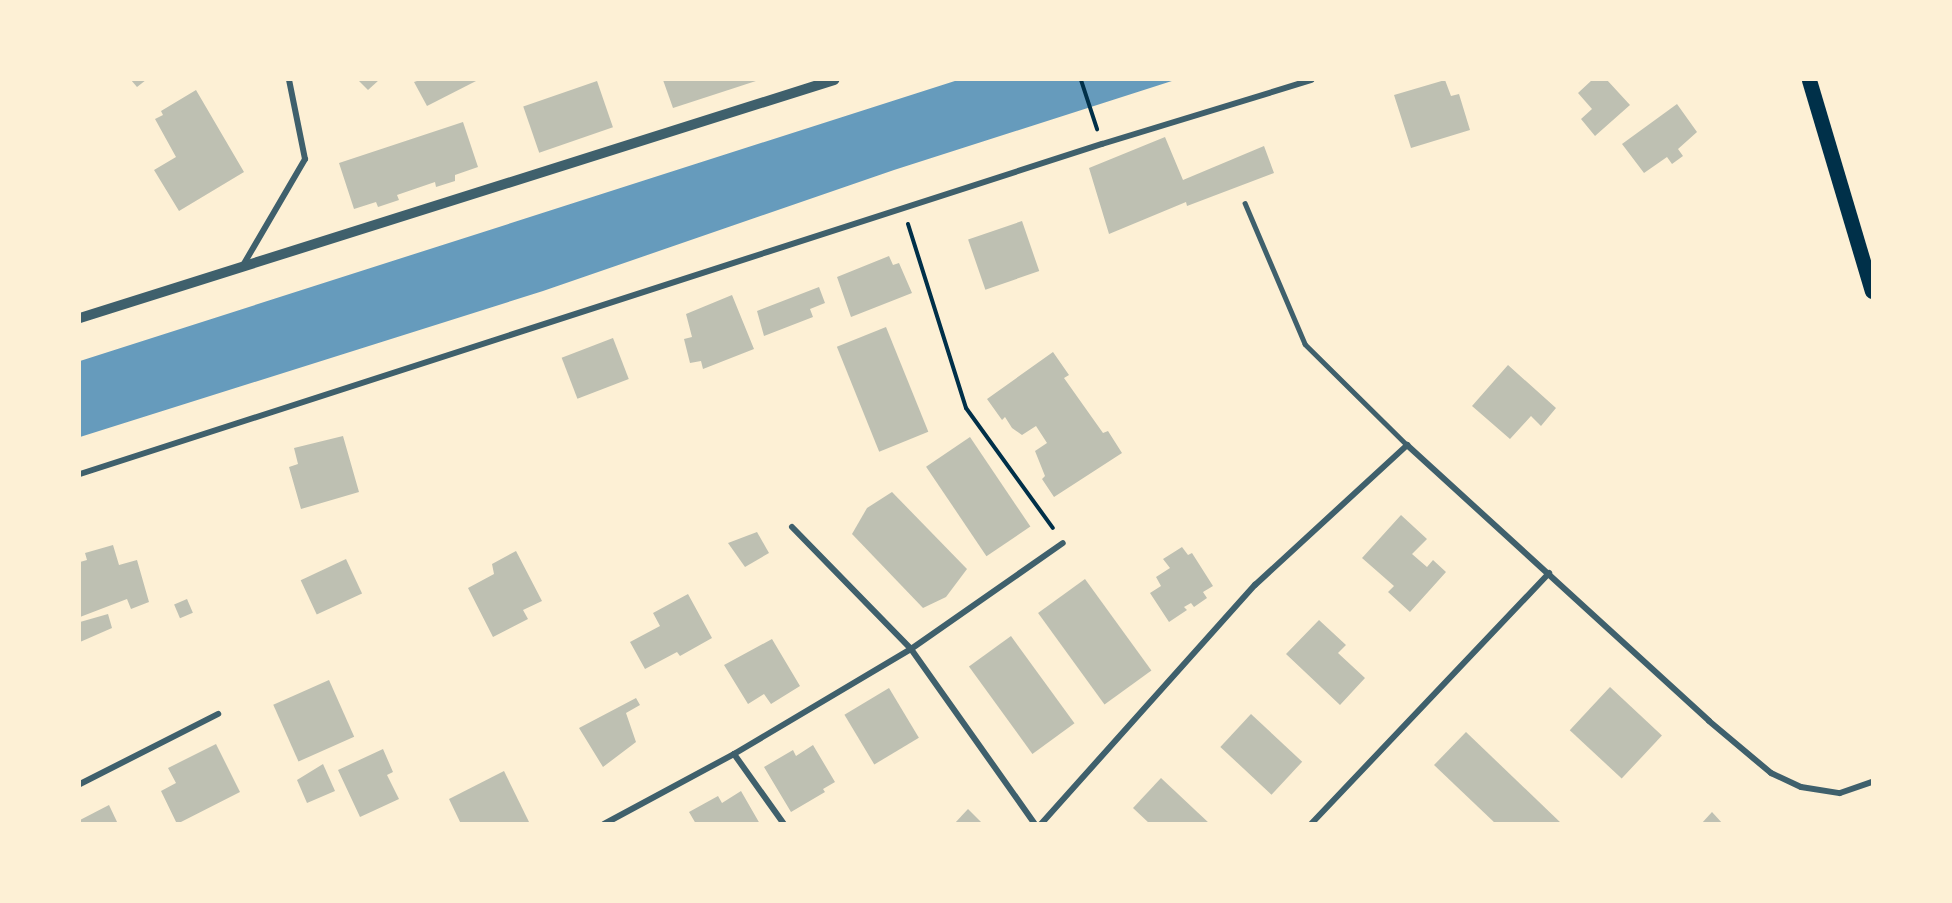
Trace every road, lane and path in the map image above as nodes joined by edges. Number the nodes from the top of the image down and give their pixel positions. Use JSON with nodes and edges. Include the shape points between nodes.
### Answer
{"nodes":[{"id":1,"x":289,"y":80,"type":"edge"},
{"id":2,"x":834,"y":80,"type":"edge"},
{"id":3,"x":1081,"y":80,"type":"edge"},
{"id":4,"x":1311,"y":80,"type":"edge"},
{"id":5,"x":1809,"y":80,"type":"edge"},
{"id":6,"x":1102,"y":144,"type":"junction"},
{"id":7,"x":1245,"y":203,"type":"dead end"},
{"id":8,"x":903,"y":208,"type":"junction"},
{"id":9,"x":241,"y":267,"type":"junction"},
{"id":10,"x":1872,"y":291,"type":"edge"},
{"id":11,"x":80,"y":318,"type":"edge"},
{"id":12,"x":1407,"y":445,"type":"junction"},
{"id":13,"x":80,"y":474,"type":"edge"},
{"id":14,"x":792,"y":527,"type":"dead end"},
{"id":15,"x":1064,"y":543,"type":"joint"},
{"id":16,"x":1549,"y":573,"type":"junction"},
{"id":17,"x":911,"y":649,"type":"junction"},
{"id":18,"x":218,"y":714,"type":"dead end"},
{"id":19,"x":734,"y":754,"type":"junction"},
{"id":20,"x":1872,"y":782,"type":"edge"},
{"id":21,"x":80,"y":784,"type":"edge"},
{"id":22,"x":604,"y":824,"type":"edge"},
{"id":23,"x":784,"y":824,"type":"edge"},
{"id":24,"x":1035,"y":824,"type":"edge"},
{"id":25,"x":1041,"y":824,"type":"edge"},
{"id":26,"x":1311,"y":824,"type":"edge"}],
"edges":[{"from":1,"to":9,"type":"street","via":[[305,159]]},
{"from":2,"to":9,"type":"street"},
{"from":3,"to":6,"type":"path"},
{"from":4,"to":6,"type":"street"},
{"from":5,"to":10,"type":"main road"},
{"from":6,"to":8,"type":"street"},
{"from":7,"to":12,"type":"lane","via":[[1305,344]]},
{"from":8,"to":13,"type":"street"},
{"from":8,"to":15,"type":"path","via":[[966,408]]},
{"from":9,"to":11,"type":"street"},
{"from":12,"to":16,"type":"street"},
{"from":12,"to":25,"type":"street","via":[[1255,585]]},
{"from":14,"to":17,"type":"street"},
{"from":15,"to":17,"type":"street"},
{"from":16,"to":20,"type":"street","via":[[1708,721],[1771,772],[1801,787],[1840,793]]},
{"from":16,"to":26,"type":"street"},
{"from":17,"to":19,"type":"street"},
{"from":17,"to":24,"type":"street"},
{"from":18,"to":21,"type":"street"},
{"from":19,"to":22,"type":"street"},
{"from":19,"to":23,"type":"street"}]}
